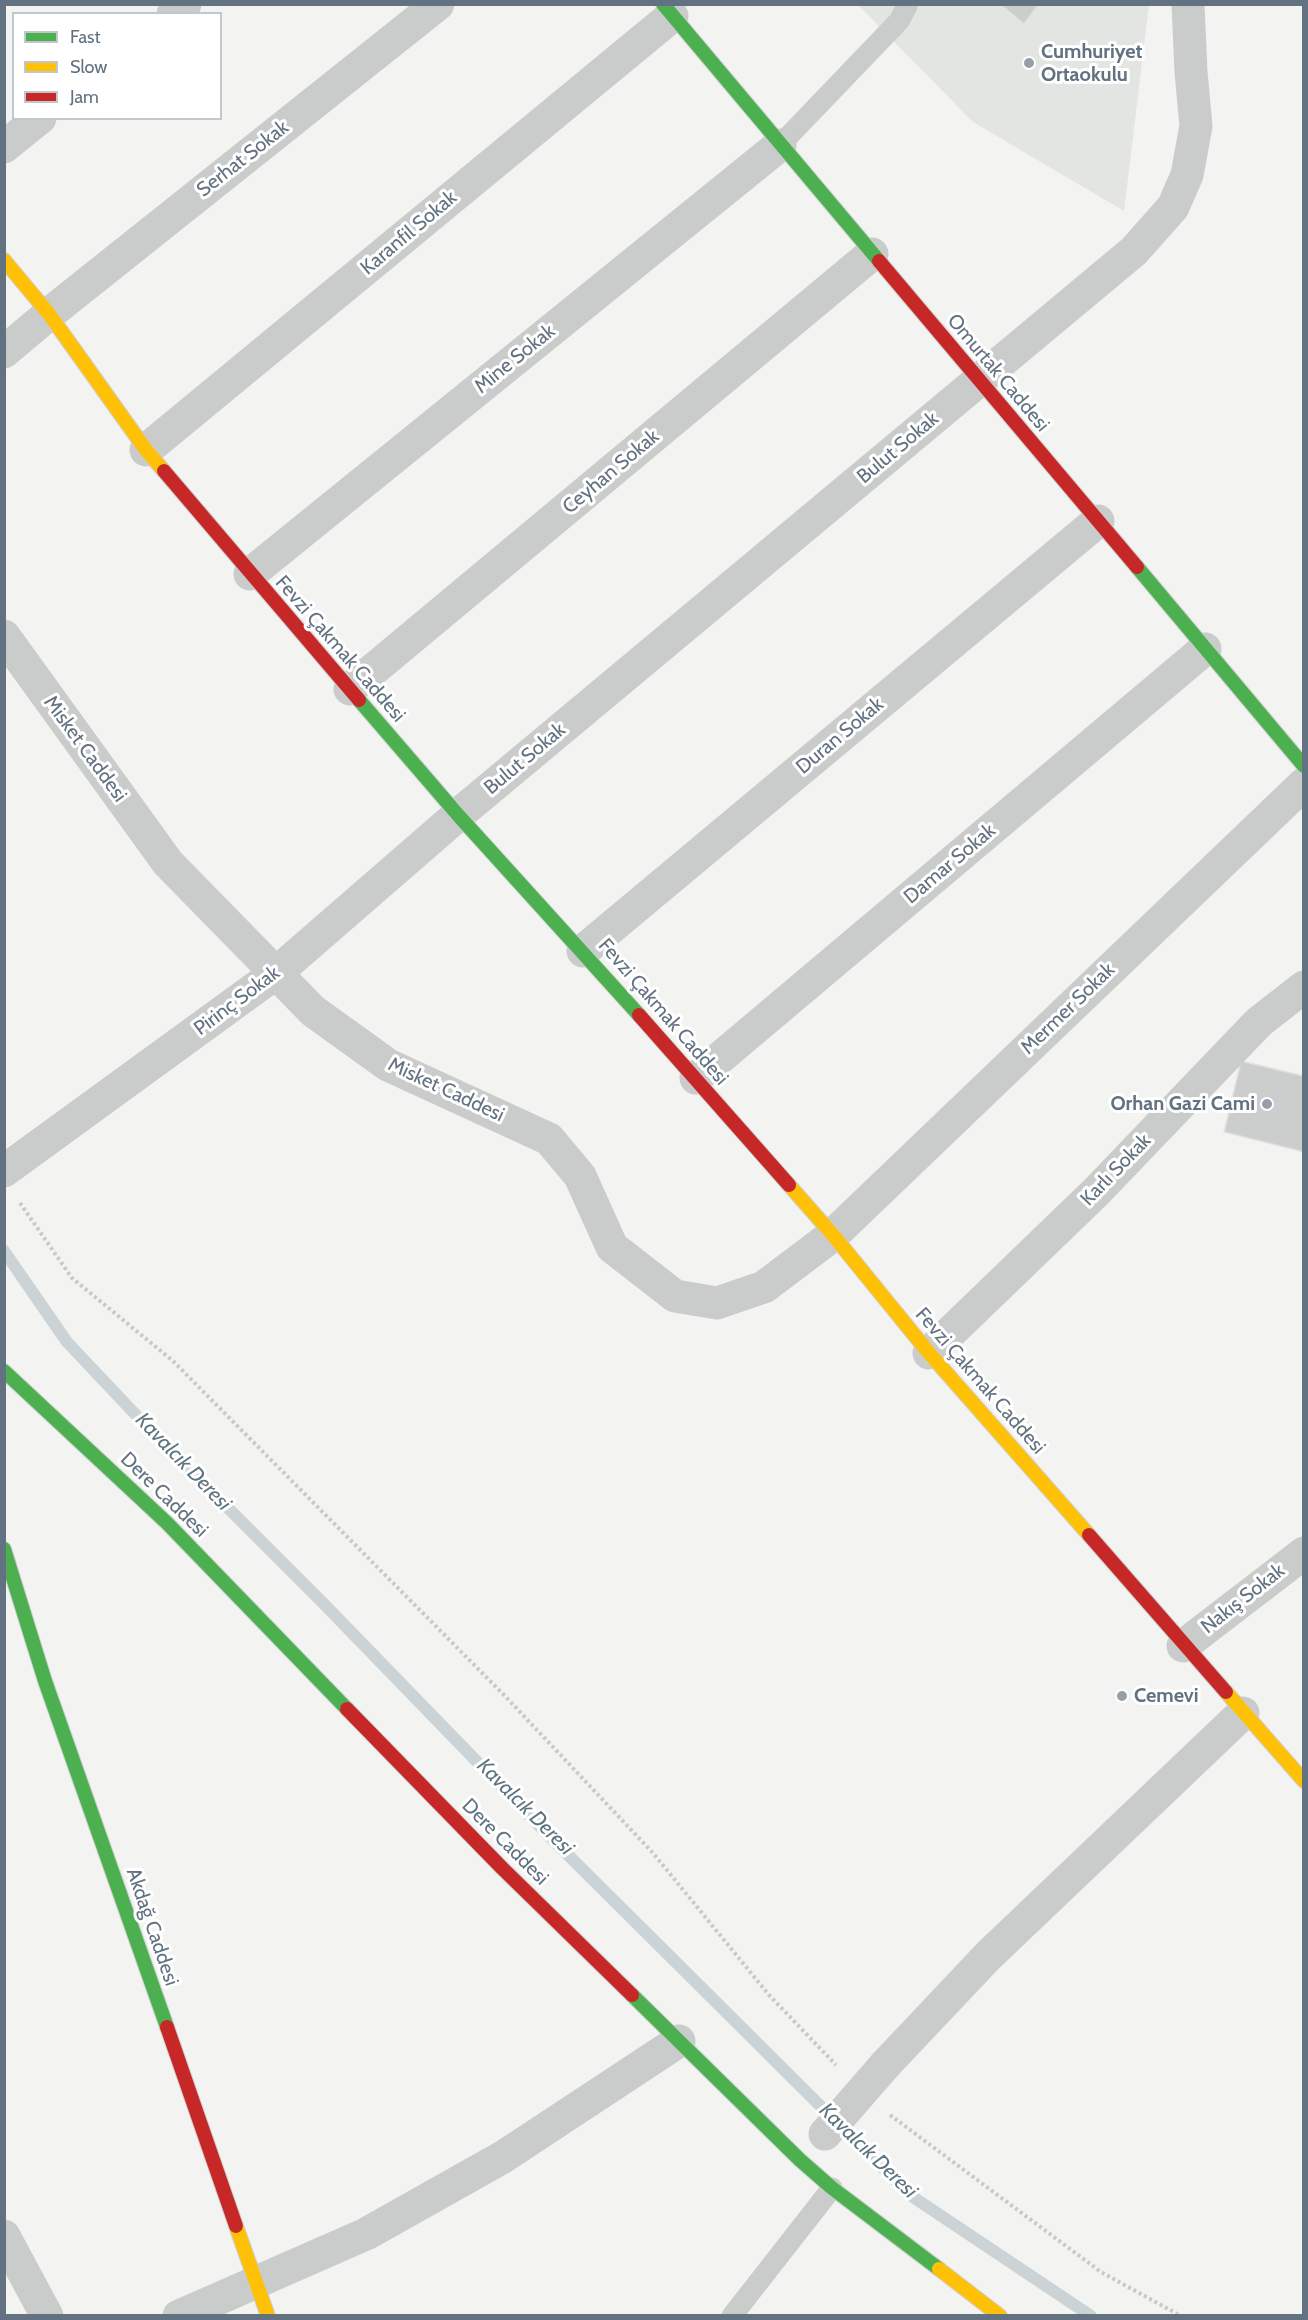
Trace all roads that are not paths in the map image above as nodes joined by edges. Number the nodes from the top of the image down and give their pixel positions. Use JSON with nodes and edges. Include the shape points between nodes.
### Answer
{"nodes":[{"id":1,"x":438,"y":4,"type":"edge"},
{"id":2,"x":908,"y":4,"type":"edge"},
{"id":3,"x":1188,"y":4,"type":"edge"},
{"id":4,"x":668,"y":10,"type":"edge"},
{"id":5,"x":38,"y":120,"type":"edge"},
{"id":6,"x":780,"y":144,"type":"junction"},
{"id":7,"x":4,"y":147,"type":"edge"},
{"id":8,"x":872,"y":254,"type":"junction"},
{"id":9,"x":4,"y":260,"type":"edge"},
{"id":10,"x":49,"y":314,"type":"junction"},
{"id":11,"x":4,"y":352,"type":"edge"},
{"id":12,"x":979,"y":381,"type":"junction"},
{"id":13,"x":146,"y":450,"type":"junction"},
{"id":14,"x":1098,"y":521,"type":"junction"},
{"id":15,"x":250,"y":574,"type":"junction"},
{"id":16,"x":4,"y":636,"type":"edge"},
{"id":17,"x":1205,"y":649,"type":"junction"},
{"id":18,"x":350,"y":689,"type":"junction"},
{"id":19,"x":1304,"y":766,"type":"edge"},
{"id":20,"x":1304,"y":784,"type":"edge"},
{"id":21,"x":458,"y":815,"type":"junction"},
{"id":22,"x":583,"y":951,"type":"junction"},
{"id":23,"x":276,"y":973,"type":"junction"},
{"id":24,"x":1304,"y":987,"type":"edge"},
{"id":25,"x":696,"y":1078,"type":"junction"},
{"id":26,"x":11,"y":1186,"type":"edge"},
{"id":27,"x":833,"y":1235,"type":"junction"},
{"id":28,"x":929,"y":1353,"type":"junction"},
{"id":29,"x":4,"y":1371,"type":"edge"},
{"id":30,"x":4,"y":1549,"type":"edge"},
{"id":31,"x":1304,"y":1553,"type":"edge"},
{"id":32,"x":1183,"y":1646,"type":"junction"},
{"id":33,"x":1243,"y":1713,"type":"junction"},
{"id":34,"x":1304,"y":1781,"type":"edge"},
{"id":35,"x":679,"y":2041,"type":"junction"},
{"id":36,"x":800,"y":2160,"type":"junction"},
{"id":37,"x":832,"y":2188,"type":"junction"},
{"id":38,"x":4,"y":2236,"type":"edge"},
{"id":39,"x":256,"y":2282,"type":"junction"},
{"id":40,"x":46,"y":2316,"type":"edge"},
{"id":41,"x":179,"y":2316,"type":"edge"},
{"id":42,"x":268,"y":2316,"type":"edge"},
{"id":43,"x":732,"y":2316,"type":"edge"},
{"id":44,"x":1000,"y":2316,"type":"edge"}],
"edges":[{"from":1,"to":10,"type":"street","name":"Serhat Sokak"},
{"from":2,"to":6,"type":"lane","via":[[899,21]]},
{"from":3,"to":12,"type":"street","name":"Bulut Sokak","via":[[1196,126],[1187,175],[1173,207],[1134,251]]},
{"from":4,"to":6,"type":"street","name":"Omurtak Caddesi"},
{"from":4,"to":13,"type":"street","name":"Karanfil Sokak"},
{"from":5,"to":7,"type":"street"},
{"from":6,"to":8,"type":"street","name":"Omurtak Caddesi"},
{"from":6,"to":15,"type":"street","name":"Mine Sokak"},
{"from":8,"to":12,"type":"street","name":"Omurtak Caddesi"},
{"from":8,"to":18,"type":"street","name":"Ceyhan Sokak"},
{"from":9,"to":10,"type":"street","name":"Fevzi Çakmak Caddesi"},
{"from":10,"to":11,"type":"street","name":"Serhat Sokak"},
{"from":10,"to":13,"type":"street","name":"Fevzi Çakmak Caddesi"},
{"from":12,"to":14,"type":"street","name":"Omurtak Caddesi"},
{"from":12,"to":21,"type":"street","name":"Bulut Sokak"},
{"from":13,"to":15,"type":"street","name":"Fevzi Çakmak Caddesi"},
{"from":14,"to":17,"type":"street","name":"Omurtak Caddesi"},
{"from":14,"to":22,"type":"street","name":"Duran Sokak"},
{"from":15,"to":18,"type":"street","name":"Fevzi Çakmak Caddesi"},
{"from":16,"to":23,"type":"street","name":"Misket Caddesi","via":[[168,863]]},
{"from":17,"to":19,"type":"street","name":"Omurtak Caddesi"},
{"from":17,"to":25,"type":"street","name":"Damar Sokak"},
{"from":18,"to":21,"type":"street","name":"Fevzi Çakmak Caddesi"},
{"from":20,"to":27,"type":"street","name":"Mermer Sokak"},
{"from":21,"to":22,"type":"street","name":"Fevzi Çakmak Caddesi"},
{"from":21,"to":23,"type":"street","name":"Pirinç Sokak"},
{"from":22,"to":25,"type":"street","name":"Fevzi Çakmak Caddesi"},
{"from":23,"to":26,"type":"street","name":"Pirinç Sokak"},
{"from":23,"to":27,"type":"street","name":"Misket Caddesi","via":[[313,1011],[388,1065],[549,1139],[580,1176],[612,1247],[675,1296],[717,1303],[764,1287]]},
{"from":24,"to":28,"type":"street","name":"Karlı Sokak","via":[[1259,1022],[1096,1192]]},
{"from":25,"to":27,"type":"street","name":"Fevzi Çakmak Caddesi"},
{"from":27,"to":28,"type":"street","name":"Fevzi Çakmak Caddesi"},
{"from":28,"to":32,"type":"street","name":"Fevzi Çakmak Caddesi"},
{"from":29,"to":35,"type":"street","name":"Dere Caddesi","via":[[167,1524],[502,1868]]},
{"from":30,"to":39,"type":"street","name":"Akdağ Caddesi","via":[[45,1681]]},
{"from":31,"to":32,"type":"street","name":"Nakış Sokak"},
{"from":32,"to":33,"type":"street","name":"Fevzi Çakmak Caddesi"},
{"from":33,"to":34,"type":"street","name":"Fevzi Çakmak Caddesi"},
{"from":33,"to":36,"type":"street","bridge":true,"via":[[988,1956]]},
{"from":35,"to":36,"type":"street","name":"Dere Caddesi"},
{"from":35,"to":39,"type":"street","via":[[503,2157],[366,2234]]},
{"from":36,"to":37,"type":"street","name":"Dere Caddesi"},
{"from":37,"to":43,"type":"lane"},
{"from":37,"to":44,"type":"street","name":"Dere Caddesi"},
{"from":38,"to":40,"type":"street"},
{"from":39,"to":41,"type":"street"},
{"from":39,"to":42,"type":"street","name":"Akdağ Caddesi"}]}
